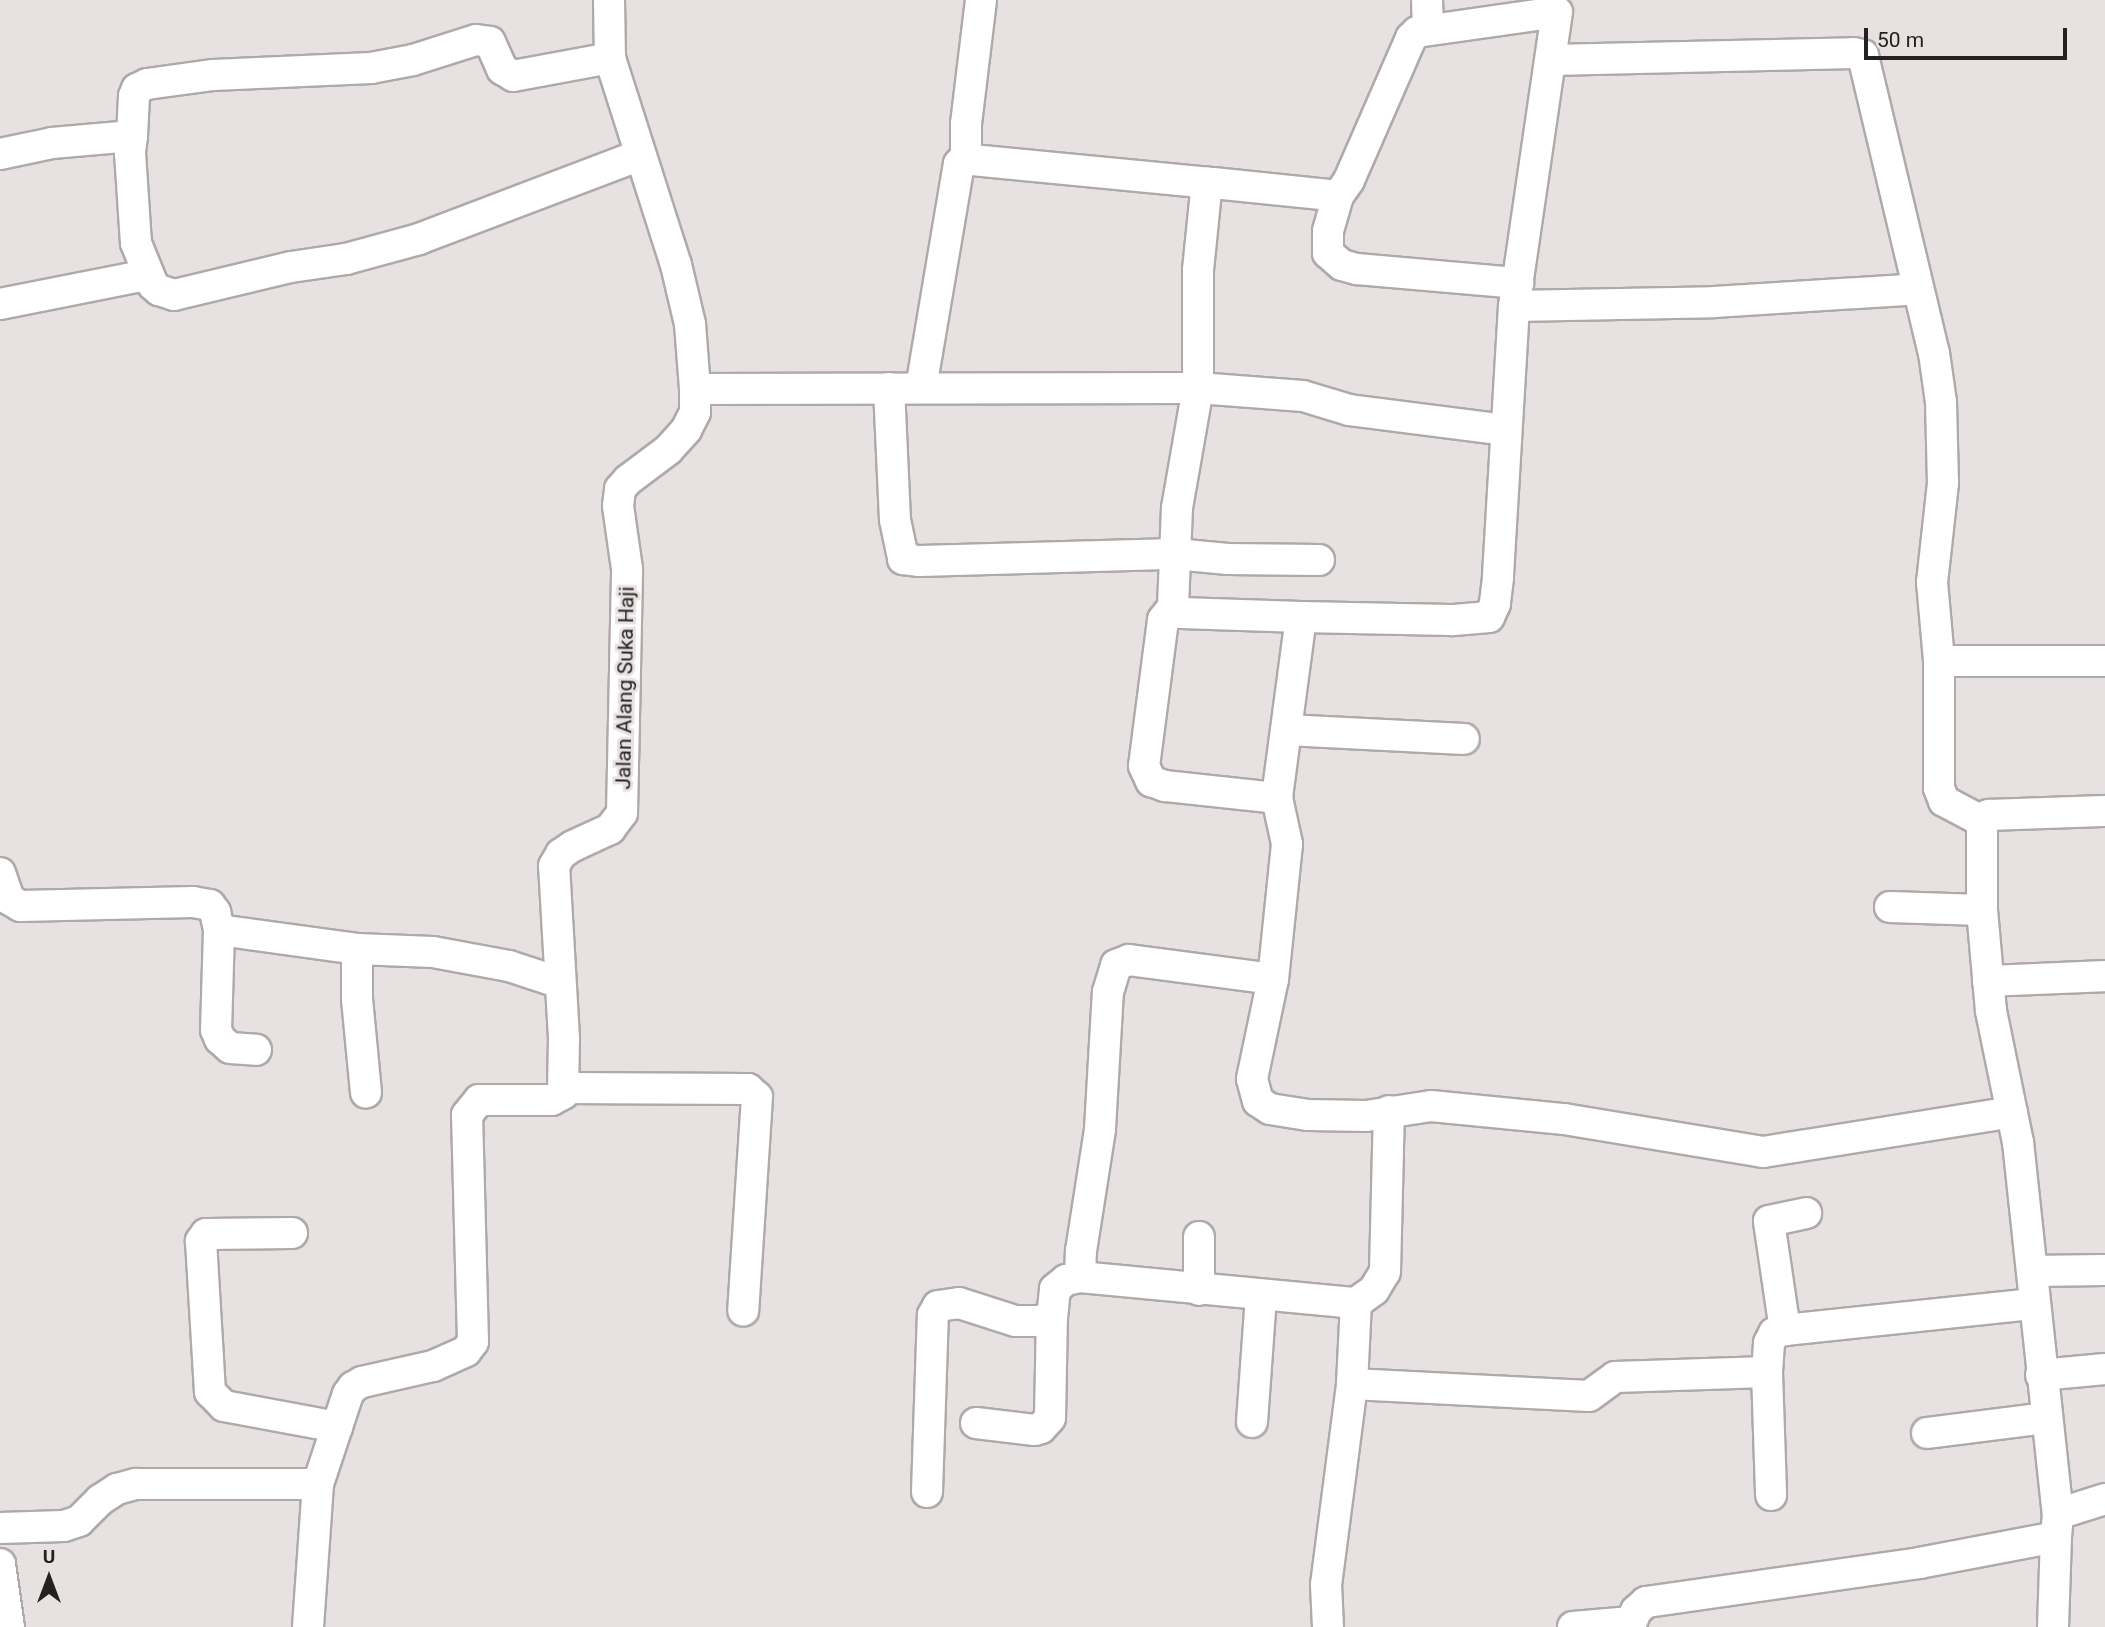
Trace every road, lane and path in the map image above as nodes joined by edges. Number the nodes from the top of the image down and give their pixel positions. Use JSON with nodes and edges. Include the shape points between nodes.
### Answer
{"nodes":[{"id":1,"x":609,"y":0,"type":"edge"},
{"id":2,"x":981,"y":0,"type":"edge"},
{"id":3,"x":1557,"y":6,"type":"edge"},
{"id":4,"x":1427,"y":15,"type":"edge"},
{"id":5,"x":610,"y":58,"type":"junction"},
{"id":6,"x":1551,"y":60,"type":"junction"},
{"id":7,"x":132,"y":136,"type":"junction"},
{"id":8,"x":0,"y":154,"type":"edge"},
{"id":9,"x":640,"y":155,"type":"junction"},
{"id":10,"x":966,"y":156,"type":"junction"},
{"id":11,"x":1207,"y":182,"type":"junction"},
{"id":12,"x":1338,"y":196,"type":"junction"},
{"id":13,"x":147,"y":275,"type":"junction"},
{"id":14,"x":1918,"y":289,"type":"junction"},
{"id":15,"x":1516,"y":294,"type":"junction"},
{"id":16,"x":0,"y":304,"type":"edge"},
{"id":17,"x":889,"y":388,"type":"junction"},
{"id":18,"x":922,"y":388,"type":"junction"},
{"id":19,"x":1198,"y":388,"type":"junction"},
{"id":20,"x":695,"y":389,"type":"junction"},
{"id":21,"x":1506,"y":430,"type":"junction"},
{"id":22,"x":1175,"y":554,"type":"junction"},
{"id":23,"x":1319,"y":560,"type":"dead end"},
{"id":24,"x":1173,"y":607,"type":"junction"},
{"id":25,"x":1301,"y":617,"type":"junction"},
{"id":26,"x":1939,"y":661,"type":"junction"},
{"id":27,"x":2105,"y":661,"type":"edge"},
{"id":28,"x":1287,"y":730,"type":"junction"},
{"id":29,"x":1464,"y":739,"type":"dead end"},
{"id":30,"x":1277,"y":798,"type":"junction"},
{"id":31,"x":2105,"y":811,"type":"edge"},
{"id":32,"x":1978,"y":820,"type":"junction"},
{"id":33,"x":0,"y":873,"type":"edge"},
{"id":34,"x":1890,"y":908,"type":"dead end"},
{"id":35,"x":1982,"y":910,"type":"junction"},
{"id":36,"x":219,"y":930,"type":"junction"},
{"id":37,"x":357,"y":949,"type":"junction"},
{"id":38,"x":2105,"y":976,"type":"edge"},
{"id":39,"x":1273,"y":979,"type":"junction"},
{"id":40,"x":1987,"y":981,"type":"junction"},
{"id":41,"x":558,"y":982,"type":"junction"},
{"id":42,"x":256,"y":1050,"type":"dead end"},
{"id":43,"x":565,"y":1087,"type":"junction"},
{"id":44,"x":366,"y":1093,"type":"dead end"},
{"id":45,"x":1389,"y":1111,"type":"junction"},
{"id":46,"x":2012,"y":1112,"type":"junction"},
{"id":47,"x":1806,"y":1213,"type":"dead end"},
{"id":48,"x":292,"y":1233,"type":"dead end"},
{"id":49,"x":1199,"y":1237,"type":"dead end"},
{"id":50,"x":2105,"y":1270,"type":"edge"},
{"id":51,"x":2032,"y":1271,"type":"junction"},
{"id":52,"x":1080,"y":1278,"type":"junction"},
{"id":53,"x":1199,"y":1290,"type":"junction"},
{"id":54,"x":1261,"y":1295,"type":"junction"},
{"id":55,"x":1356,"y":1303,"type":"junction"},
{"id":56,"x":2034,"y":1304,"type":"junction"},
{"id":57,"x":743,"y":1311,"type":"dead end"},
{"id":58,"x":1052,"y":1318,"type":"junction"},
{"id":59,"x":1785,"y":1329,"type":"junction"},
{"id":60,"x":2105,"y":1369,"type":"edge"},
{"id":61,"x":1767,"y":1372,"type":"junction"},
{"id":62,"x":2040,"y":1375,"type":"junction"},
{"id":63,"x":1353,"y":1384,"type":"junction"},
{"id":64,"x":2046,"y":1418,"type":"junction"},
{"id":65,"x":1252,"y":1422,"type":"dead end"},
{"id":66,"x":976,"y":1423,"type":"dead end"},
{"id":67,"x":337,"y":1427,"type":"junction"},
{"id":68,"x":1927,"y":1433,"type":"dead end"},
{"id":69,"x":318,"y":1483,"type":"junction"},
{"id":70,"x":927,"y":1492,"type":"dead end"},
{"id":71,"x":1771,"y":1495,"type":"dead end"},
{"id":72,"x":2105,"y":1499,"type":"edge"},
{"id":73,"x":2057,"y":1526,"type":"junction"},
{"id":74,"x":0,"y":1528,"type":"edge"},
{"id":75,"x":0,"y":1564,"type":"edge"},
{"id":76,"x":1631,"y":1624,"type":"edge"},
{"id":77,"x":9,"y":1627,"type":"edge"},
{"id":78,"x":308,"y":1627,"type":"edge"},
{"id":79,"x":1328,"y":1627,"type":"edge"},
{"id":80,"x":1573,"y":1627,"type":"edge"},
{"id":81,"x":2053,"y":1627,"type":"edge"}],
"edges":[{"from":1,"to":5,"type":"street","name":"Jalan Alang Suka Haji"},
{"from":2,"to":10,"type":"street","via":[[965,124]]},
{"from":3,"to":4,"type":"street"},
{"from":3,"to":6,"type":"street"},
{"from":4,"to":12,"type":"street","via":[[1411,38]]},
{"from":5,"to":7,"type":"street","via":[[513,76],[502,69],[493,45],[476,40],[370,68],[213,75],[147,84],[134,96]]},
{"from":5,"to":9,"type":"street","name":"Jalan Alang Suka Haji"},
{"from":6,"to":14,"type":"street","via":[[1859,53]]},
{"from":6,"to":15,"type":"street"},
{"from":7,"to":8,"type":"street","via":[[52,143]]},
{"from":7,"to":13,"type":"street","via":[[136,243]]},
{"from":9,"to":13,"type":"street","via":[[419,239],[346,259],[290,267],[174,295],[159,290]]},
{"from":9,"to":20,"type":"street","name":"Jalan Alang Suka Haji","via":[[690,324]]},
{"from":10,"to":11,"type":"street"},
{"from":10,"to":18,"type":"street","via":[[959,164]]},
{"from":11,"to":12,"type":"street"},
{"from":11,"to":19,"type":"street","via":[[1198,270]]},
{"from":12,"to":15,"type":"street","via":[[1328,231],[1328,253],[1342,265]]},
{"from":13,"to":16,"type":"street"},
{"from":14,"to":15,"type":"street","via":[[1714,302]]},
{"from":14,"to":26,"type":"street","via":[[1941,402],[1944,483],[1932,582]]},
{"from":15,"to":21,"type":"street"},
{"from":17,"to":18,"type":"street"},
{"from":17,"to":20,"type":"street"},
{"from":17,"to":22,"type":"street","via":[[895,509],[903,559]]},
{"from":18,"to":19,"type":"street"},
{"from":19,"to":21,"type":"street","via":[[1303,396],[1349,410]]},
{"from":19,"to":22,"type":"street","via":[[1177,508]]},
{"from":20,"to":41,"type":"street","name":"Jalan Alang Suka Haji","via":[[695,412],[686,430],[620,489],[627,569],[622,813],[611,829],[573,846],[554,866]]},
{"from":21,"to":25,"type":"street","via":[[1498,578],[1489,617]]},
{"from":22,"to":23,"type":"street"},
{"from":22,"to":24,"type":"street"},
{"from":24,"to":25,"type":"street","via":[[1181,613]]},
{"from":24,"to":30,"type":"street","via":[[1163,620],[1144,766],[1151,781]]},
{"from":25,"to":28,"type":"street"},
{"from":26,"to":27,"type":"street"},
{"from":26,"to":32,"type":"street","via":[[1938,788],[1944,801]]},
{"from":28,"to":29,"type":"street"},
{"from":28,"to":30,"type":"street"},
{"from":30,"to":39,"type":"street","via":[[1287,844]]},
{"from":31,"to":32,"type":"street","via":[[1989,815]]},
{"from":32,"to":35,"type":"street","via":[[1983,838]]},
{"from":33,"to":36,"type":"street","via":[[9,899],[20,906],[203,903],[215,912]]},
{"from":34,"to":35,"type":"street"},
{"from":35,"to":40,"type":"street"},
{"from":36,"to":37,"type":"street"},
{"from":36,"to":42,"type":"street","via":[[216,1030],[230,1048]]},
{"from":37,"to":41,"type":"street","via":[[433,952],[509,966]]},
{"from":37,"to":44,"type":"street"},
{"from":38,"to":40,"type":"street"},
{"from":39,"to":45,"type":"street","via":[[1252,1079],[1258,1101],[1270,1109],[1309,1115],[1366,1116]]},
{"from":39,"to":52,"type":"street","via":[[1129,960],[1116,965],[1108,992],[1100,1129]]},
{"from":40,"to":46,"type":"street"},
{"from":41,"to":43,"type":"street","name":"Jalan Alang Suka Haji"},
{"from":43,"to":57,"type":"street","via":[[748,1089],[757,1097]]},
{"from":43,"to":67,"type":"street","via":[[561,1097],[552,1100],[479,1100],[472,1105],[467,1115],[466,1163],[472,1342],[466,1351],[433,1366],[352,1387]]},
{"from":45,"to":46,"type":"street","via":[[1431,1106],[1564,1119],[1763,1152]]},
{"from":45,"to":55,"type":"street","via":[[1385,1272],[1374,1290]]},
{"from":46,"to":51,"type":"street"},
{"from":47,"to":59,"type":"street","via":[[1769,1221]]},
{"from":48,"to":67,"type":"street","via":[[206,1234],[201,1241],[210,1392],[224,1406]]},
{"from":49,"to":53,"type":"street"},
{"from":50,"to":51,"type":"street"},
{"from":51,"to":56,"type":"street"},
{"from":52,"to":53,"type":"street"},
{"from":52,"to":58,"type":"street","via":[[1066,1280],[1055,1289]]},
{"from":53,"to":54,"type":"street"},
{"from":54,"to":55,"type":"street"},
{"from":54,"to":65,"type":"street"},
{"from":55,"to":63,"type":"street"},
{"from":56,"to":59,"type":"street"},
{"from":56,"to":62,"type":"street"},
{"from":58,"to":66,"type":"street","via":[[1051,1418],[1035,1430]]},
{"from":58,"to":70,"type":"street","via":[[1015,1321],[959,1303],[938,1306],[933,1315]]},
{"from":59,"to":61,"type":"street","via":[[1774,1333],[1769,1343]]},
{"from":60,"to":62,"type":"street"},
{"from":61,"to":63,"type":"street","via":[[1615,1377],[1589,1396]]},
{"from":61,"to":71,"type":"street"},
{"from":62,"to":64,"type":"street"},
{"from":63,"to":79,"type":"street","via":[[1325,1586]]},
{"from":64,"to":68,"type":"street"},
{"from":64,"to":73,"type":"street"},
{"from":67,"to":69,"type":"street"},
{"from":69,"to":74,"type":"street","via":[[136,1483],[117,1489],[79,1521],[64,1526]]},
{"from":69,"to":78,"type":"street"},
{"from":72,"to":73,"type":"street"},
{"from":73,"to":76,"type":"street","via":[[1920,1563],[1646,1602]]},
{"from":73,"to":81,"type":"street"},
{"from":75,"to":77,"type":"street"},
{"from":76,"to":80,"type":"street"}]}
